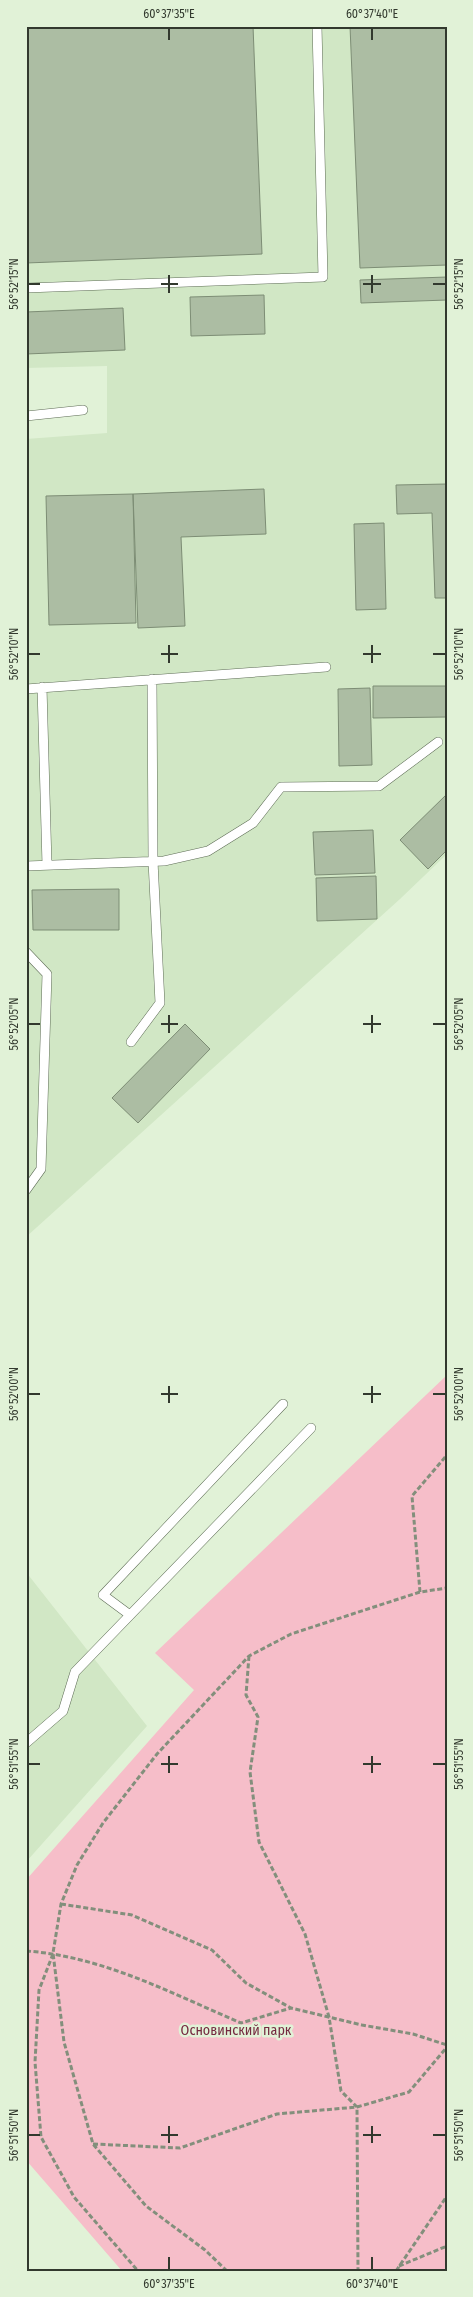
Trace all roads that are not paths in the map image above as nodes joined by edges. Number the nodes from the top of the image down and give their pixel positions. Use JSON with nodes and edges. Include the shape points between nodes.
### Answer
{"nodes":[{"id":1,"x":318,"y":26,"type":"edge"},
{"id":2,"x":26,"y":288,"type":"edge"},
{"id":3,"x":83,"y":410,"type":"dead end"},
{"id":4,"x":26,"y":416,"type":"edge"},
{"id":5,"x":326,"y":667,"type":"dead end"},
{"id":6,"x":152,"y":680,"type":"junction"},
{"id":7,"x":42,"y":687,"type":"junction"},
{"id":8,"x":26,"y":689,"type":"edge"},
{"id":9,"x":438,"y":742,"type":"dead end"},
{"id":10,"x":153,"y":861,"type":"junction"},
{"id":11,"x":47,"y":865,"type":"junction"},
{"id":12,"x":26,"y":866,"type":"edge"},
{"id":13,"x":26,"y":952,"type":"edge"},
{"id":14,"x":131,"y":1042,"type":"dead end"},
{"id":15,"x":26,"y":1190,"type":"edge"},
{"id":16,"x":283,"y":1404,"type":"dead end"},
{"id":17,"x":311,"y":1428,"type":"dead end"},
{"id":18,"x":130,"y":1615,"type":"junction"},
{"id":19,"x":26,"y":1743,"type":"edge"}],
"edges":[{"from":1,"to":2,"type":"lane","via":[[323,277]]},
{"from":3,"to":4,"type":"lane"},
{"from":5,"to":6,"type":"lane"},
{"from":6,"to":7,"type":"lane"},
{"from":6,"to":10,"type":"lane"},
{"from":7,"to":8,"type":"lane"},
{"from":7,"to":11,"type":"lane"},
{"from":9,"to":10,"type":"lane","via":[[379,786],[281,787],[253,823],[208,851]]},
{"from":10,"to":11,"type":"lane"},
{"from":10,"to":14,"type":"lane","via":[[160,1003]]},
{"from":11,"to":12,"type":"lane"},
{"from":13,"to":15,"type":"lane","via":[[47,974],[42,1169]]},
{"from":16,"to":18,"type":"lane","via":[[103,1595]]},
{"from":17,"to":18,"type":"lane"},
{"from":18,"to":19,"type":"lane","via":[[75,1672],[63,1711]]}]}
